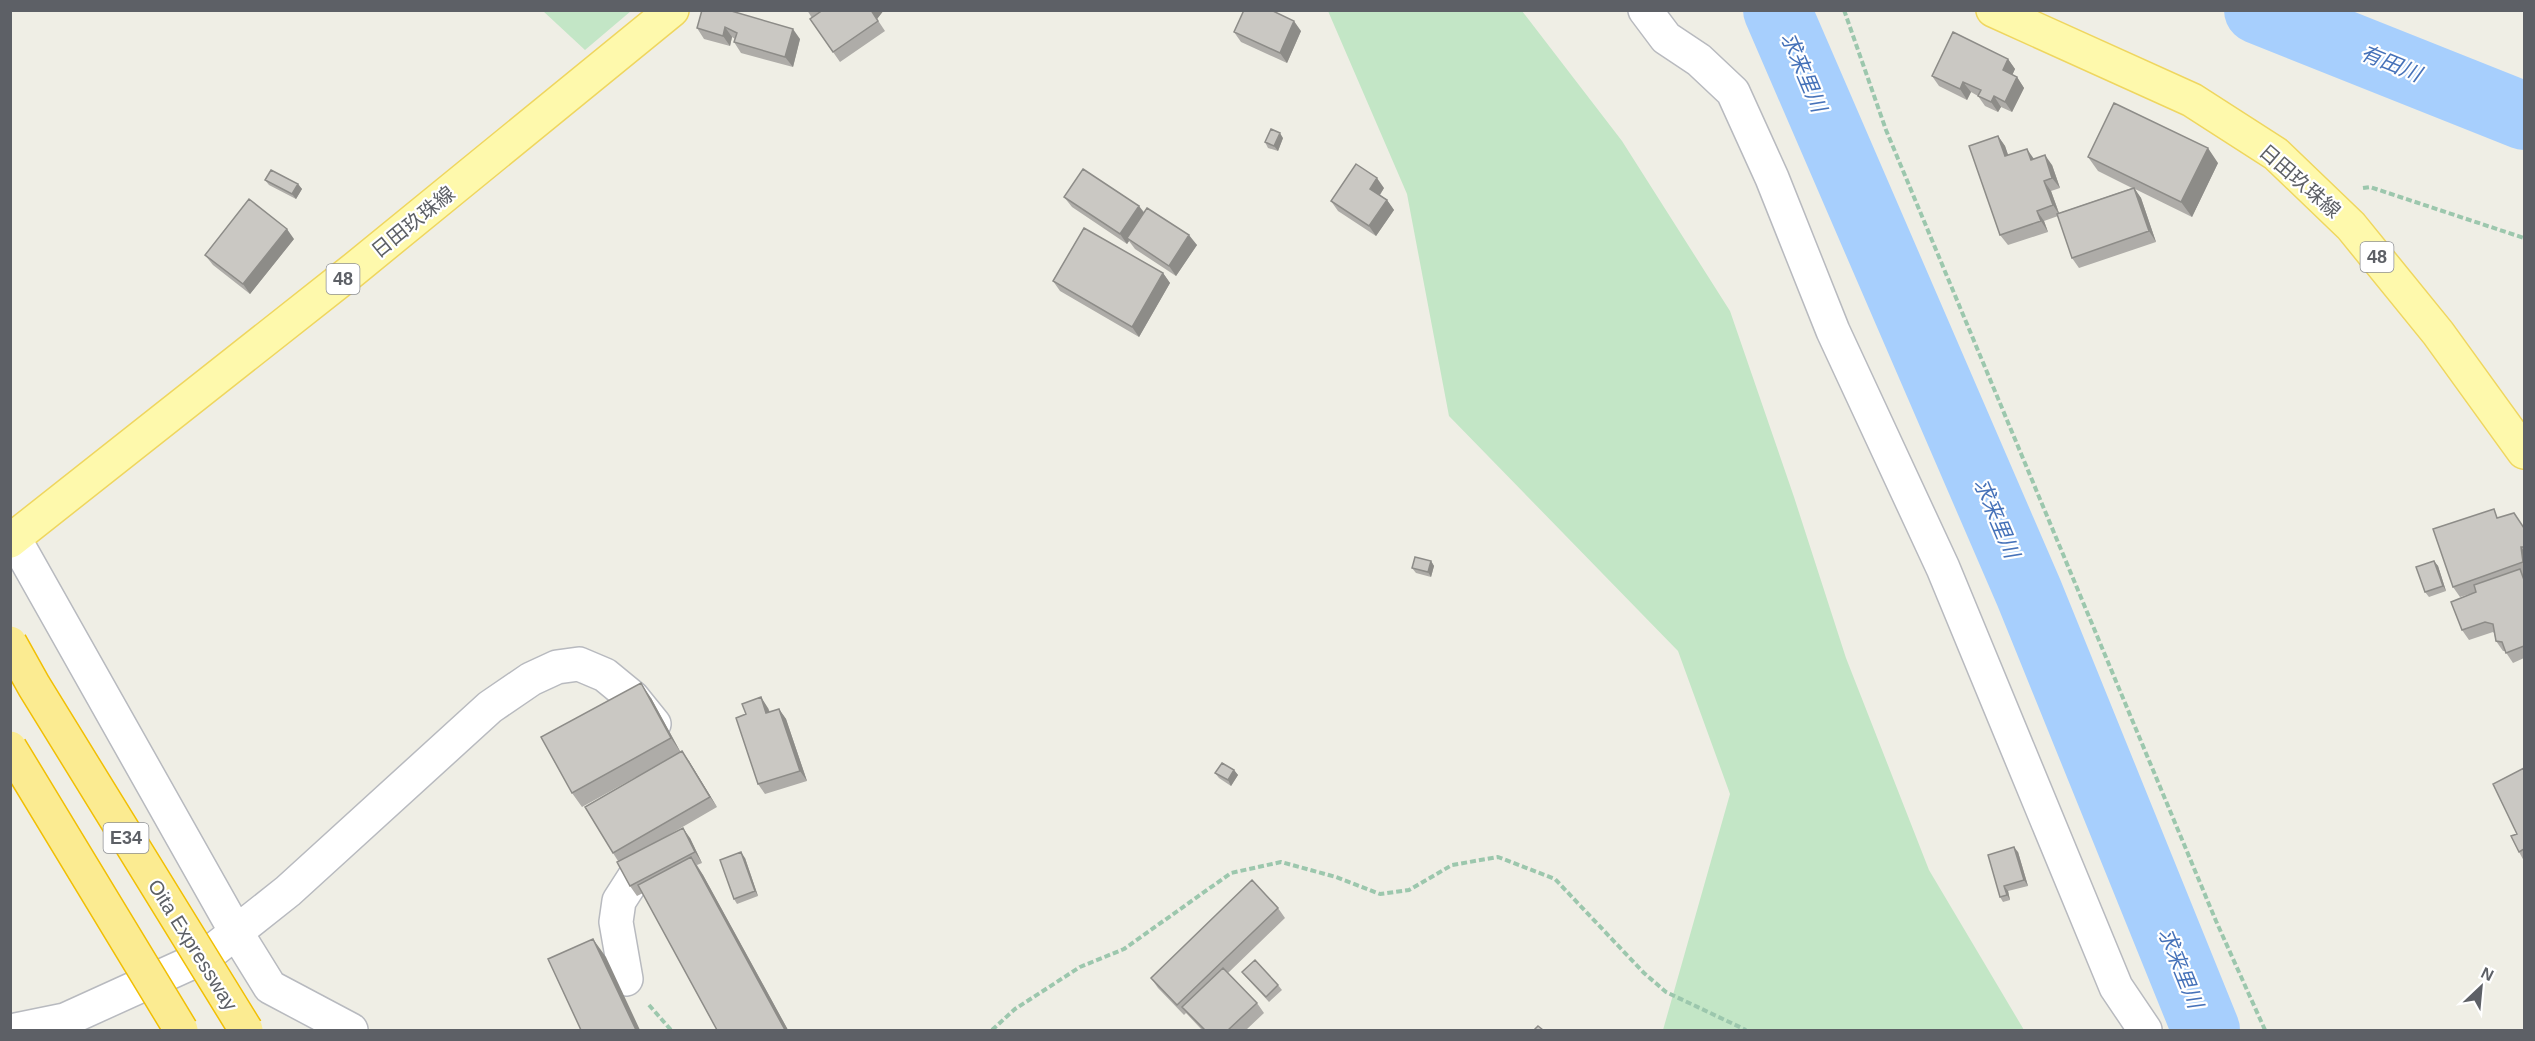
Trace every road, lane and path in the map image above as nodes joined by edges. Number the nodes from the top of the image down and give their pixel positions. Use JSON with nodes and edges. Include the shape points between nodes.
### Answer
{"nodes":[{"id":1,"x":672,"y":10,"type":"edge"},
{"id":2,"x":1645,"y":10,"type":"edge"},
{"id":3,"x":1844,"y":10,"type":"edge"},
{"id":4,"x":1993,"y":10,"type":"edge"},
{"id":5,"x":2318,"y":194,"type":"junction"},
{"id":6,"x":2524,"y":238,"type":"edge"},
{"id":7,"x":2524,"y":452,"type":"edge"},
{"id":8,"x":12,"y":539,"type":"edge"},
{"id":9,"x":10,"y":643,"type":"edge"},
{"id":10,"x":10,"y":748,"type":"edge"},
{"id":11,"x":676,"y":750,"type":"dead end"},
{"id":12,"x":671,"y":825,"type":"edge"},
{"id":13,"x":236,"y":932,"type":"junction"},
{"id":14,"x":626,"y":979,"type":"dead end"},
{"id":15,"x":16,"y":1030,"type":"edge"},
{"id":16,"x":181,"y":1030,"type":"edge"},
{"id":17,"x":246,"y":1030,"type":"edge"},
{"id":18,"x":351,"y":1030,"type":"edge"},
{"id":19,"x":992,"y":1030,"type":"edge"},
{"id":20,"x":1746,"y":1030,"type":"edge"},
{"id":21,"x":2145,"y":1030,"type":"edge"},
{"id":22,"x":2265,"y":1030,"type":"edge"}],
"edges":[{"from":1,"to":8,"type":"main road","name":"日田玖珠線","number":"48","via":[[352,272]]},
{"from":2,"to":21,"type":"street","via":[[1666,38],[1699,60],[1733,92],[1833,331],[1943,568],[2116,987]]},
{"from":3,"to":22,"type":"path","via":[[1891,141],[2211,910]]},
{"from":4,"to":5,"type":"main road","name":"日田玖珠線","number":"48","via":[[2192,100],[2276,154]]},
{"from":5,"to":6,"type":"path","via":[[2370,187]]},
{"from":5,"to":7,"type":"main road","name":"日田玖珠線","number":"48","via":[[2351,226],[2430,324]]},
{"from":8,"to":13,"type":"street"},
{"from":9,"to":17,"type":"highway","name":"Oita Expressway","number":"E34","bridge":true},
{"from":10,"to":16,"type":"highway","number":"E34","bridge":true},
{"from":11,"to":13,"type":"street","via":[[633,698],[605,675],[579,664],[557,667],[531,679],[490,707],[296,883]]},
{"from":12,"to":14,"type":"street","via":[[619,901],[616,922]]},
{"from":13,"to":15,"type":"street","via":[[206,956],[76,1016]]},
{"from":13,"to":18,"type":"street","via":[[270,987]]},
{"from":19,"to":20,"type":"path","via":[[1015,1009],[1080,967],[1124,949],[1231,873],[1281,862],[1380,894],[1409,890],[1452,865],[1498,857],[1555,879],[1666,992]]}]}
